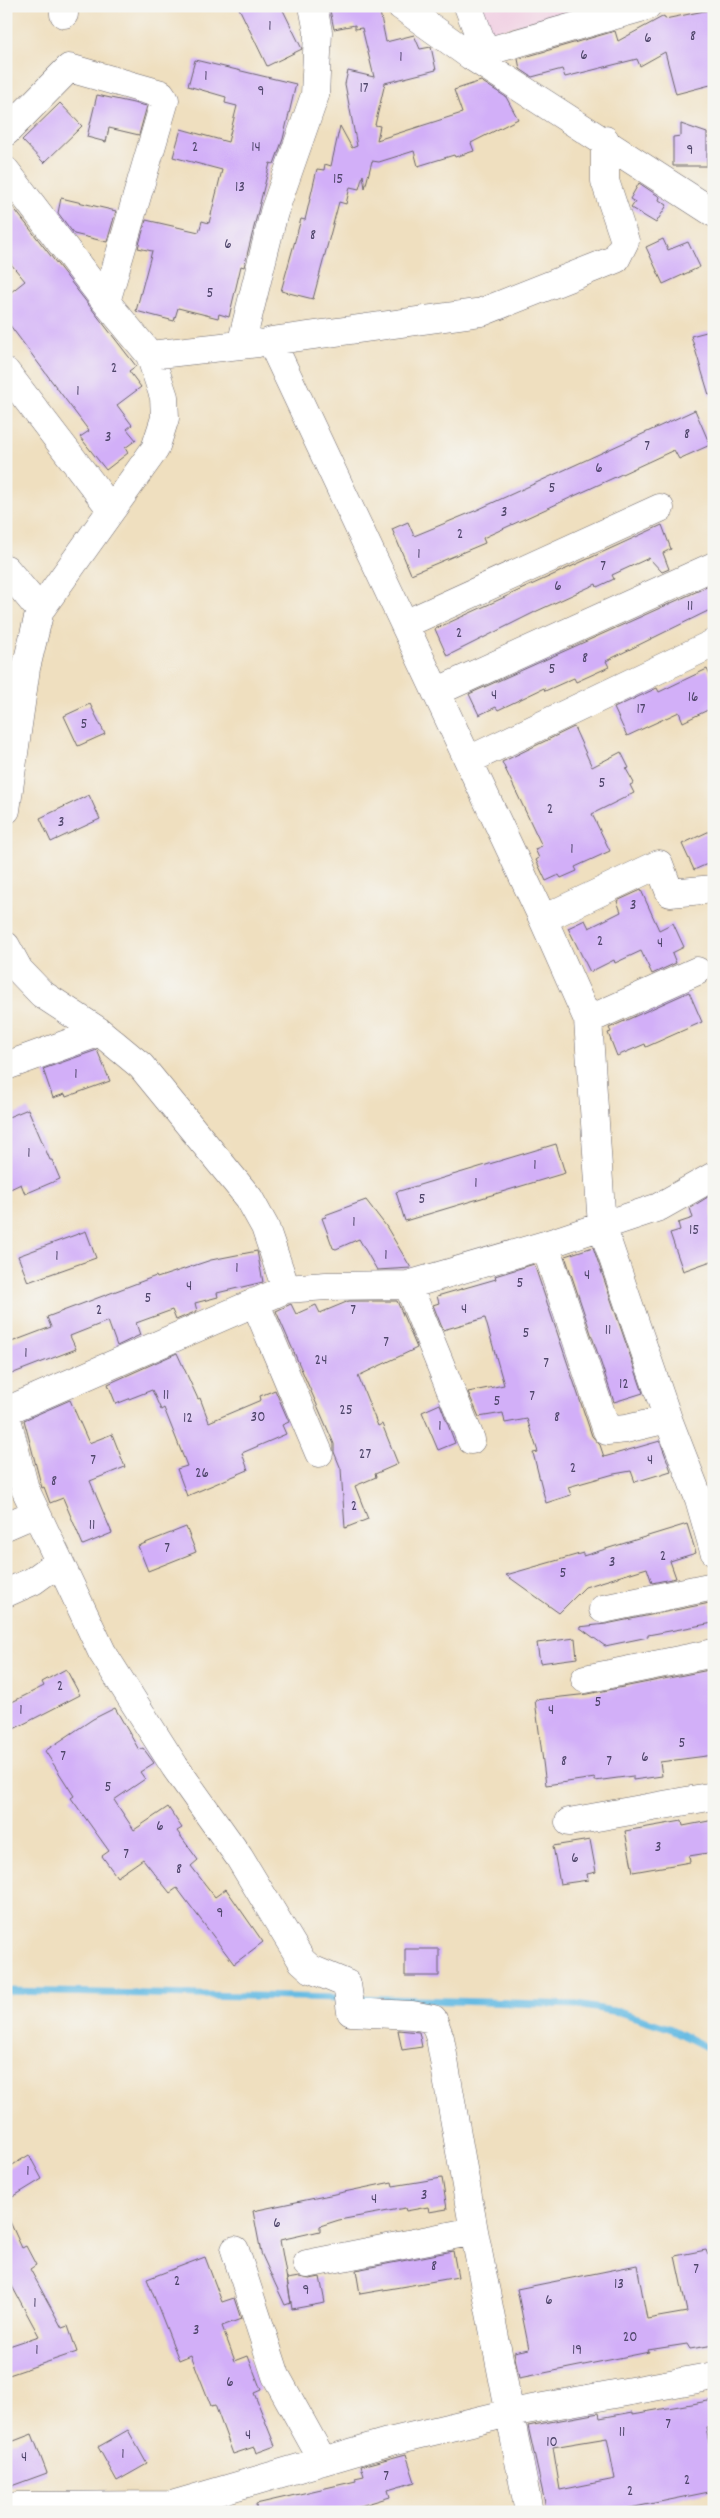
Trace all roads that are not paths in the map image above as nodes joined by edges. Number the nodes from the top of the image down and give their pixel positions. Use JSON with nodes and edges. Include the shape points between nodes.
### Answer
{"nodes":[{"id":1,"x":313,"y":6,"type":"edge"},
{"id":2,"x":401,"y":6,"type":"edge"},
{"id":3,"x":468,"y":6,"type":"edge"},
{"id":4,"x":647,"y":6,"type":"edge"},
{"id":5,"x":478,"y":53,"type":"junction"},
{"id":6,"x":6,"y":132,"type":"edge"},
{"id":7,"x":605,"y":140,"type":"junction"},
{"id":8,"x":6,"y":171,"type":"edge"},
{"id":9,"x":714,"y":213,"type":"edge"},
{"id":10,"x":106,"y":302,"type":"junction"},
{"id":11,"x":271,"y":341,"type":"junction"},
{"id":12,"x":241,"y":345,"type":"junction"},
{"id":13,"x":150,"y":355,"type":"junction"},
{"id":14,"x":6,"y":372,"type":"edge"},
{"id":15,"x":660,"y":508,"type":"dead end"},
{"id":16,"x":111,"y":509,"type":"junction"},
{"id":17,"x":714,"y":566,"type":"edge"},
{"id":18,"x":6,"y":569,"type":"edge"},
{"id":19,"x":40,"y":610,"type":"junction"},
{"id":20,"x":404,"y":624,"type":"junction"},
{"id":21,"x":714,"y":643,"type":"edge"},
{"id":22,"x":436,"y":692,"type":"junction"},
{"id":23,"x":10,"y":755,"type":"edge"},
{"id":24,"x":469,"y":760,"type":"junction"},
{"id":25,"x":6,"y":810,"type":"edge"},
{"id":26,"x":714,"y":889,"type":"edge"},
{"id":27,"x":543,"y":919,"type":"junction"},
{"id":28,"x":6,"y":946,"type":"edge"},
{"id":29,"x":697,"y":971,"type":"dead end"},
{"id":30,"x":588,"y":1020,"type":"junction"},
{"id":31,"x":100,"y":1032,"type":"junction"},
{"id":32,"x":6,"y":1066,"type":"edge"},
{"id":33,"x":714,"y":1176,"type":"edge"},
{"id":34,"x":602,"y":1226,"type":"junction"},
{"id":35,"x":546,"y":1244,"type":"junction"},
{"id":36,"x":408,"y":1285,"type":"junction"},
{"id":37,"x":286,"y":1289,"type":"junction"},
{"id":38,"x":256,"y":1302,"type":"junction"},
{"id":39,"x":6,"y":1411,"type":"edge"},
{"id":40,"x":6,"y":1415,"type":"edge"},
{"id":41,"x":668,"y":1419,"type":"junction"},
{"id":42,"x":471,"y":1440,"type":"dead end"},
{"id":43,"x":319,"y":1453,"type":"dead end"},
{"id":44,"x":706,"y":1498,"type":"edge"},
{"id":45,"x":36,"y":1513,"type":"junction"},
{"id":46,"x":6,"y":1526,"type":"edge"},
{"id":47,"x":714,"y":1551,"type":"edge"},
{"id":48,"x":59,"y":1562,"type":"junction"},
{"id":49,"x":714,"y":1586,"type":"edge"},
{"id":50,"x":6,"y":1593,"type":"edge"},
{"id":51,"x":603,"y":1609,"type":"dead end"},
{"id":52,"x":714,"y":1653,"type":"edge"},
{"id":53,"x":584,"y":1679,"type":"dead end"},
{"id":54,"x":714,"y":1796,"type":"edge"},
{"id":55,"x":569,"y":1822,"type":"dead end"},
{"id":56,"x":474,"y":2231,"type":"junction"},
{"id":57,"x":236,"y":2250,"type":"dead end"},
{"id":58,"x":307,"y":2264,"type":"dead end"},
{"id":59,"x":714,"y":2376,"type":"edge"},
{"id":60,"x":510,"y":2414,"type":"junction"},
{"id":61,"x":323,"y":2461,"type":"junction"},
{"id":62,"x":6,"y":2509,"type":"edge"},
{"id":63,"x":529,"y":2512,"type":"edge"}],
"edges":[{"from":1,"to":12,"type":"street","via":[[318,32],[315,95],[274,212]]},
{"from":2,"to":5,"type":"street"},
{"from":3,"to":5,"type":"street"},
{"from":4,"to":5,"type":"street"},
{"from":5,"to":7,"type":"street"},
{"from":6,"to":10,"type":"street","via":[[69,68],[161,94],[165,100]]},
{"from":7,"to":9,"type":"street"},
{"from":7,"to":11,"type":"street","via":[[605,181],[624,241],[616,259],[482,312]]},
{"from":8,"to":10,"type":"street"},
{"from":10,"to":13,"type":"street"},
{"from":11,"to":12,"type":"street"},
{"from":11,"to":20,"type":"street"},
{"from":12,"to":13,"type":"street"},
{"from":13,"to":16,"type":"street","via":[[164,397],[165,418],[156,449]]},
{"from":14,"to":16,"type":"street"},
{"from":15,"to":20,"type":"street"},
{"from":16,"to":19,"type":"street"},
{"from":17,"to":22,"type":"street"},
{"from":18,"to":19,"type":"street"},
{"from":19,"to":23,"type":"street"},
{"from":20,"to":22,"type":"street"},
{"from":21,"to":24,"type":"street"},
{"from":22,"to":24,"type":"street"},
{"from":23,"to":25,"type":"street"},
{"from":24,"to":27,"type":"street"},
{"from":26,"to":27,"type":"street","via":[[670,893],[659,864]]},
{"from":27,"to":30,"type":"street"},
{"from":28,"to":31,"type":"street","via":[[19,970],[42,994]]},
{"from":29,"to":30,"type":"street"},
{"from":30,"to":34,"type":"street"},
{"from":31,"to":32,"type":"street"},
{"from":31,"to":37,"type":"street","via":[[141,1066],[249,1198],[265,1227]]},
{"from":33,"to":34,"type":"street","via":[[659,1207]]},
{"from":34,"to":35,"type":"street"},
{"from":34,"to":41,"type":"street"},
{"from":35,"to":36,"type":"street"},
{"from":35,"to":41,"type":"street","via":[[607,1431]]},
{"from":36,"to":37,"type":"street"},
{"from":36,"to":42,"type":"street"},
{"from":37,"to":38,"type":"street"},
{"from":38,"to":39,"type":"street"},
{"from":38,"to":43,"type":"street"},
{"from":40,"to":45,"type":"street","via":[[26,1489]]},
{"from":41,"to":44,"type":"street"},
{"from":44,"to":47,"type":"street"},
{"from":45,"to":46,"type":"street"},
{"from":45,"to":48,"type":"street"},
{"from":48,"to":50,"type":"street","via":[[33,1581]]},
{"from":48,"to":56,"type":"street","via":[[102,1652],[175,1767],[239,1857],[302,1961],[311,1969],[347,1984],[351,2012],[433,2019],[440,2038]]},
{"from":49,"to":51,"type":"street"},
{"from":52,"to":53,"type":"street"},
{"from":54,"to":55,"type":"street"},
{"from":56,"to":58,"type":"street"},
{"from":56,"to":60,"type":"street"},
{"from":57,"to":61,"type":"street","via":[[276,2376]]},
{"from":59,"to":60,"type":"street"},
{"from":60,"to":61,"type":"street","via":[[388,2442]]},
{"from":60,"to":63,"type":"street"},
{"from":61,"to":62,"type":"street","via":[[172,2505],[17,2506]]}]}
